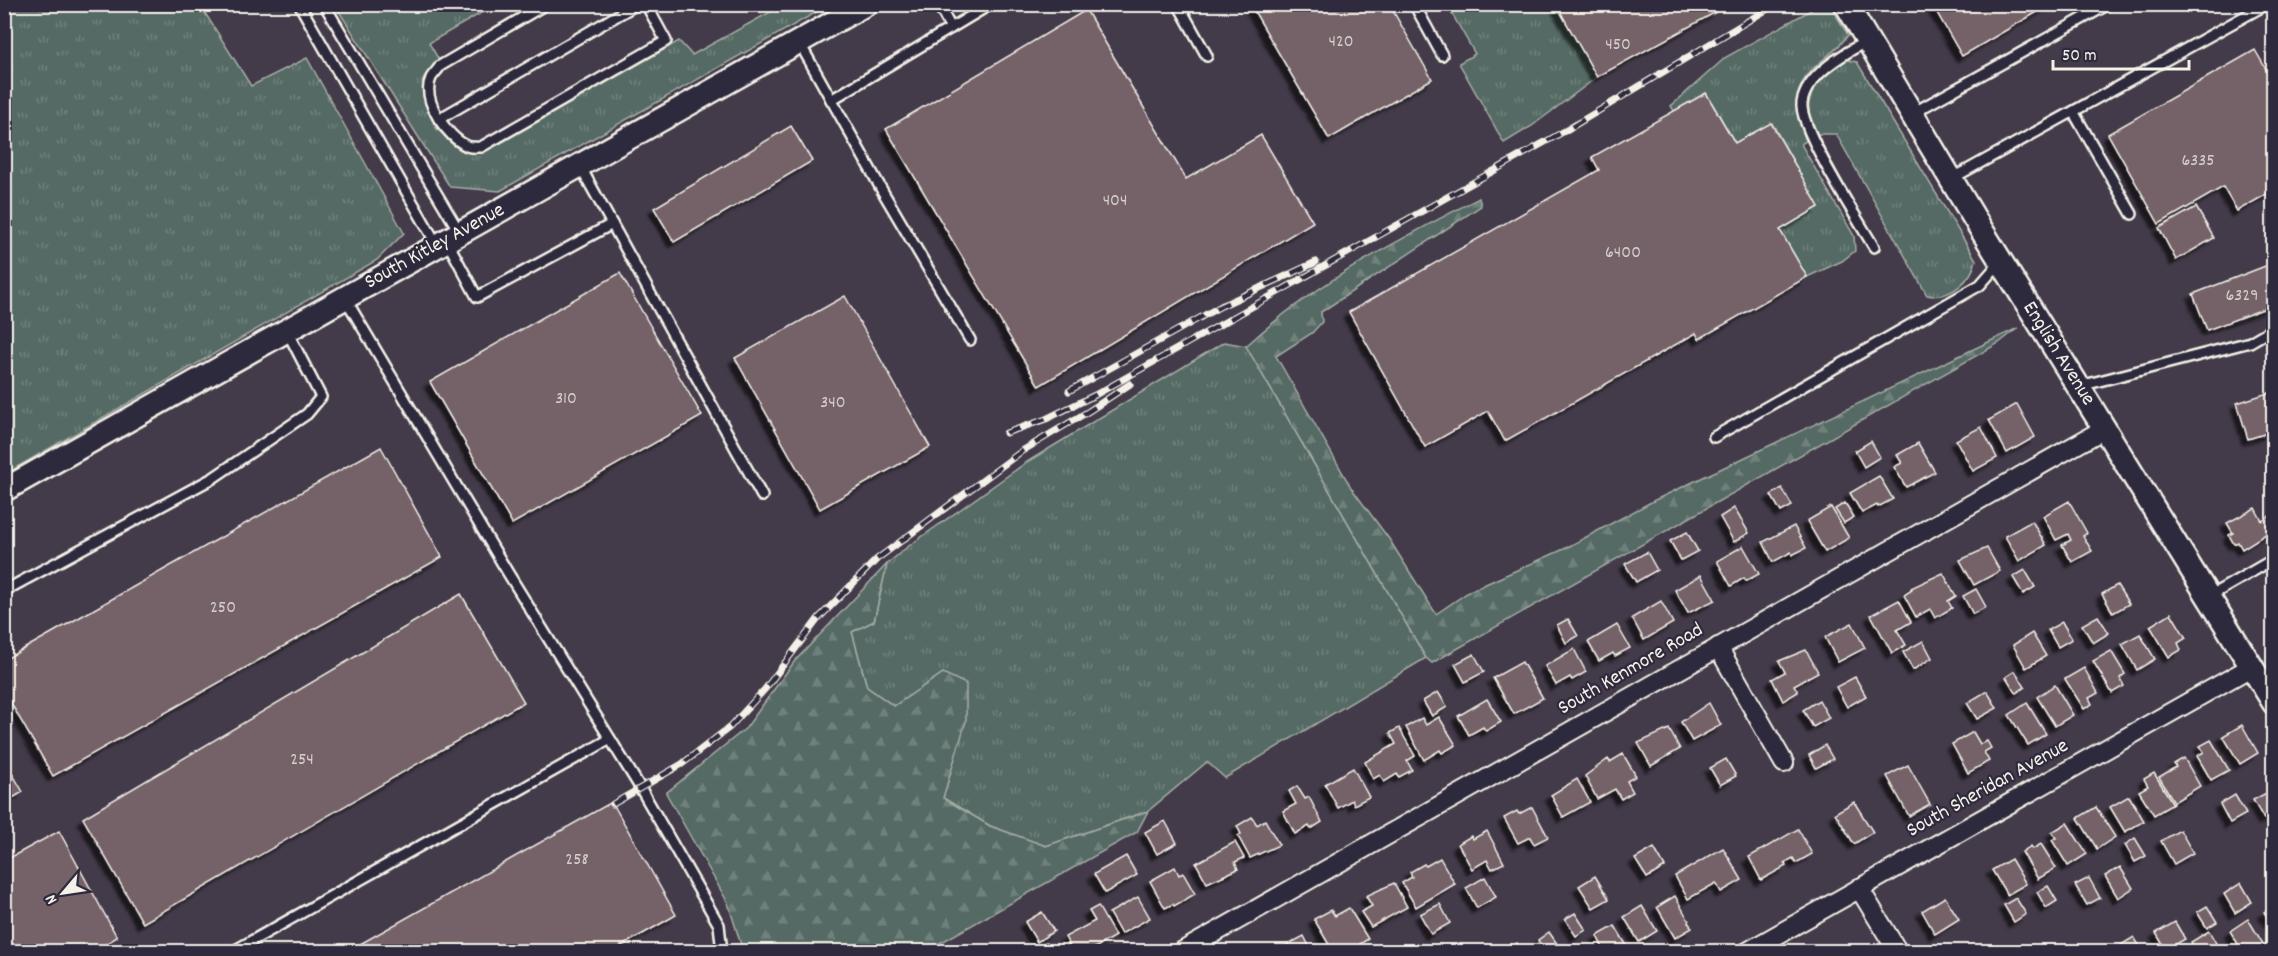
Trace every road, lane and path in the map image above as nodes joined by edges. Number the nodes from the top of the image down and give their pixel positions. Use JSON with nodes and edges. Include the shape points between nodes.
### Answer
{"nodes":[{"id":1,"x":299,"y":4,"type":"edge"},
{"id":2,"x":324,"y":4,"type":"edge"},
{"id":3,"x":546,"y":4,"type":"edge"},
{"id":4,"x":637,"y":4,"type":"edge"},
{"id":5,"x":646,"y":4,"type":"edge"},
{"id":6,"x":866,"y":4,"type":"edge"},
{"id":7,"x":938,"y":4,"type":"edge"},
{"id":8,"x":991,"y":4,"type":"edge"},
{"id":9,"x":1178,"y":4,"type":"edge"},
{"id":10,"x":1414,"y":4,"type":"edge"},
{"id":11,"x":1846,"y":4,"type":"edge"},
{"id":12,"x":2109,"y":4,"type":"edge"},
{"id":13,"x":2267,"y":4,"type":"edge"},
{"id":14,"x":951,"y":28,"type":"junction"},
{"id":15,"x":1867,"y":41,"type":"junction"},
{"id":16,"x":799,"y":42,"type":"junction"},
{"id":17,"x":1207,"y":56,"type":"dead end"},
{"id":18,"x":1442,"y":56,"type":"dead end"},
{"id":19,"x":831,"y":100,"type":"junction"},
{"id":20,"x":2074,"y":113,"type":"junction"},
{"id":21,"x":1911,"y":114,"type":"junction"},
{"id":22,"x":439,"y":119,"type":"junction"},
{"id":23,"x":580,"y":166,"type":"junction"},
{"id":24,"x":1951,"y":179,"type":"junction"},
{"id":25,"x":2132,"y":214,"type":"dead end"},
{"id":26,"x":612,"y":224,"type":"junction"},
{"id":27,"x":448,"y":240,"type":"junction"},
{"id":28,"x":1874,"y":247,"type":"dead end"},
{"id":29,"x":2001,"y":261,"type":"junction"},
{"id":30,"x":345,"y":298,"type":"junction"},
{"id":31,"x":2274,"y":328,"type":"edge"},
{"id":32,"x":287,"y":331,"type":"junction"},
{"id":33,"x":970,"y":340,"type":"dead end"},
{"id":34,"x":2078,"y":387,"type":"junction"},
{"id":35,"x":2104,"y":429,"type":"junction"},
{"id":36,"x":1714,"y":437,"type":"dead end"},
{"id":37,"x":4,"y":490,"type":"edge"},
{"id":38,"x":762,"y":496,"type":"dead end"},
{"id":39,"x":2274,"y":559,"type":"edge"},
{"id":40,"x":4,"y":591,"type":"edge"},
{"id":41,"x":2208,"y":597,"type":"junction"},
{"id":42,"x":1718,"y":647,"type":"junction"},
{"id":43,"x":2251,"y":667,"type":"junction"},
{"id":44,"x":2274,"y":703,"type":"edge"},
{"id":45,"x":610,"y":739,"type":"junction"},
{"id":46,"x":1784,"y":763,"type":"dead end"},
{"id":47,"x":1859,"y":888,"type":"junction"},
{"id":48,"x":232,"y":951,"type":"edge"},
{"id":49,"x":722,"y":951,"type":"edge"},
{"id":50,"x":1181,"y":951,"type":"edge"},
{"id":51,"x":1748,"y":951,"type":"edge"},
{"id":52,"x":1898,"y":951,"type":"edge"}],
"edges":[{"from":1,"to":27,"type":"lane"},
{"from":2,"to":27,"type":"lane"},
{"from":3,"to":22,"type":"lane","via":[[440,66],[431,78],[429,90]]},
{"from":4,"to":22,"type":"lane"},
{"from":5,"to":22,"type":"lane","via":[[666,40],[481,147],[470,148],[457,141]]},
{"from":6,"to":16,"type":"street","name":"South Kitley Avenue"},
{"from":7,"to":14,"type":"lane"},
{"from":8,"to":14,"type":"lane"},
{"from":9,"to":17,"type":"lane"},
{"from":10,"to":18,"type":"lane"},
{"from":11,"to":15,"type":"street","name":"English Avenue"},
{"from":12,"to":21,"type":"lane"},
{"from":13,"to":20,"type":"lane"},
{"from":14,"to":19,"type":"lane"},
{"from":15,"to":21,"type":"street","name":"English Avenue"},
{"from":15,"to":28,"type":"lane","via":[[1833,60],[1808,87],[1802,104],[1808,132]]},
{"from":16,"to":19,"type":"lane"},
{"from":16,"to":23,"type":"street","name":"South Kitley Avenue"},
{"from":19,"to":33,"type":"lane"},
{"from":20,"to":24,"type":"lane"},
{"from":20,"to":25,"type":"lane"},
{"from":21,"to":24,"type":"street","name":"English Avenue"},
{"from":23,"to":26,"type":"lane"},
{"from":23,"to":27,"type":"street","name":"South Kitley Avenue"},
{"from":24,"to":29,"type":"street","name":"English Avenue"},
{"from":26,"to":27,"type":"lane","via":[[477,297]]},
{"from":26,"to":38,"type":"lane"},
{"from":27,"to":30,"type":"street","name":"South Kitley Avenue"},
{"from":29,"to":34,"type":"street","name":"English Avenue"},
{"from":29,"to":36,"type":"lane","via":[[1980,285]]},
{"from":30,"to":32,"type":"street","name":"South Kitley Avenue"},
{"from":30,"to":45,"type":"lane"},
{"from":31,"to":34,"type":"lane","via":[[2250,342]]},
{"from":32,"to":37,"type":"street","name":"South Kitley Avenue"},
{"from":32,"to":40,"type":"lane","via":[[321,397],[307,414],[213,478]]},
{"from":34,"to":35,"type":"street","name":"English Avenue"},
{"from":35,"to":41,"type":"street","name":"English Avenue"},
{"from":35,"to":42,"type":"street","name":"South Kenmore Road"},
{"from":39,"to":41,"type":"lane"},
{"from":41,"to":43,"type":"street","name":"English Avenue"},
{"from":42,"to":46,"type":"street"},
{"from":42,"to":50,"type":"street","name":"South Kenmore Road"},
{"from":43,"to":44,"type":"street","name":"English Avenue"},
{"from":43,"to":47,"type":"street","name":"South Sheridan Avenue"},
{"from":45,"to":48,"type":"lane"},
{"from":45,"to":49,"type":"lane","via":[[719,925]]},
{"from":47,"to":51,"type":"street","name":"South Sheridan Avenue"},
{"from":47,"to":52,"type":"street"}]}
